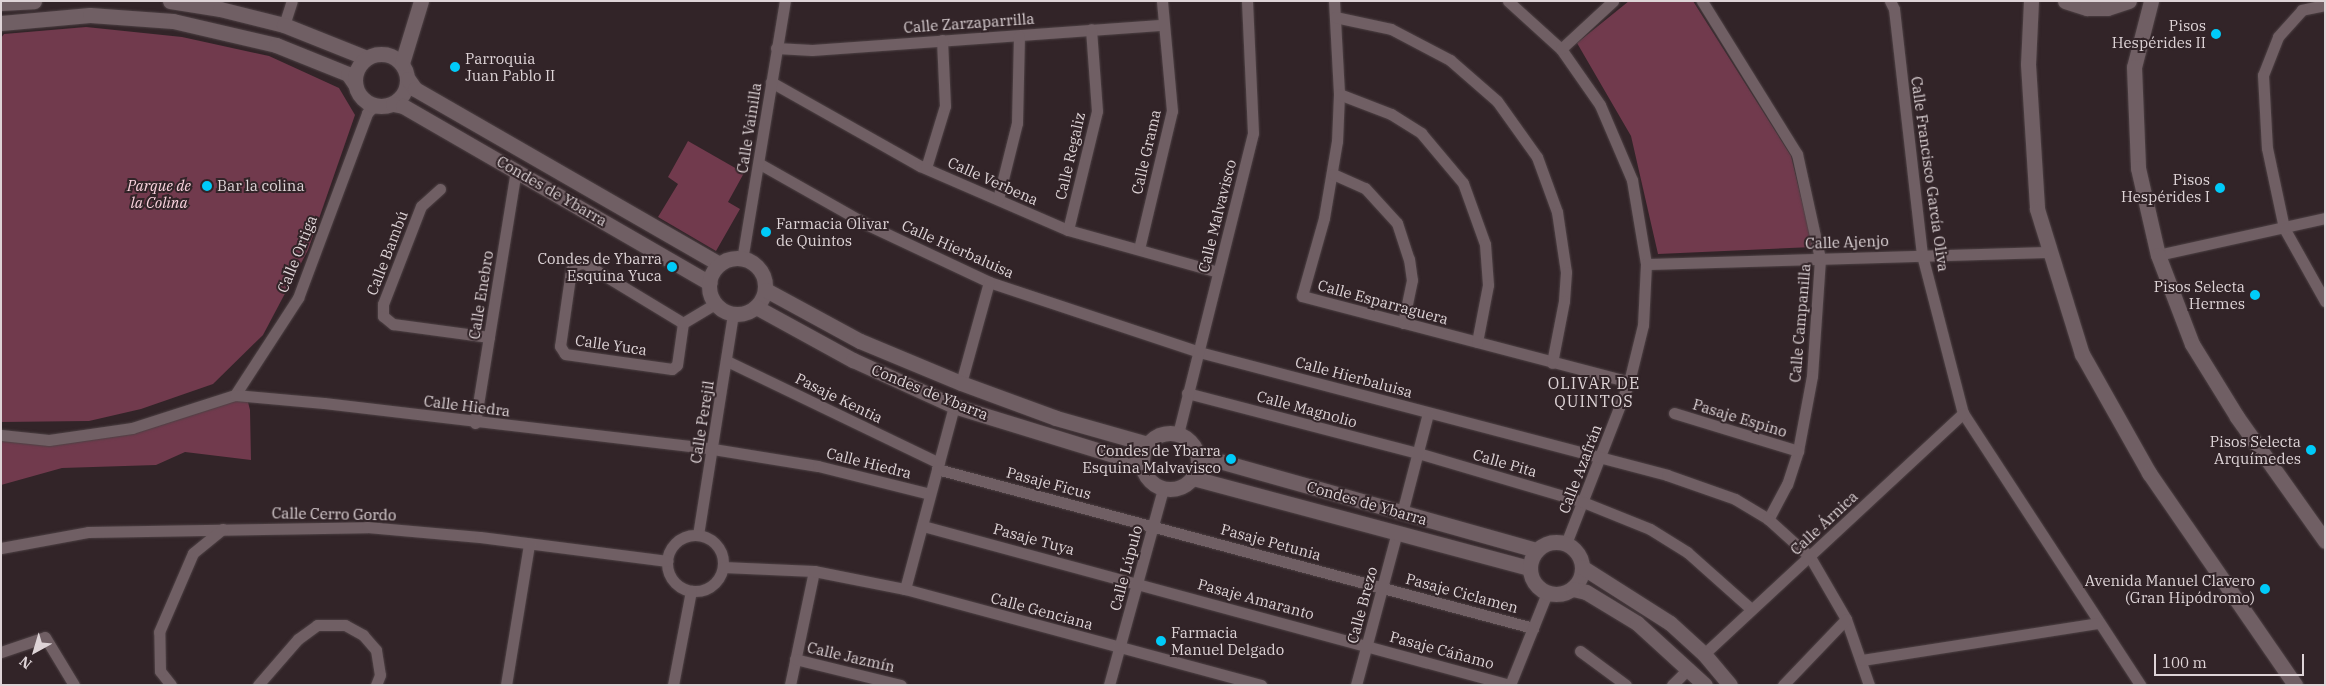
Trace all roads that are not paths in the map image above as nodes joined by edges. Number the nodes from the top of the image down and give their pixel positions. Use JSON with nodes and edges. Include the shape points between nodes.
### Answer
{"nodes":[{"id":1,"x":34,"y":1,"type":"edge"},
{"id":2,"x":170,"y":1,"type":"edge"},
{"id":3,"x":292,"y":1,"type":"edge"},
{"id":4,"x":410,"y":1,"type":"edge"},
{"id":5,"x":421,"y":1,"type":"edge"},
{"id":6,"x":785,"y":1,"type":"edge"},
{"id":7,"x":1162,"y":1,"type":"edge"},
{"id":8,"x":1248,"y":1,"type":"edge"},
{"id":9,"x":1334,"y":1,"type":"edge"},
{"id":10,"x":1508,"y":1,"type":"edge"},
{"id":11,"x":1613,"y":1,"type":"edge"},
{"id":12,"x":1702,"y":1,"type":"edge"},
{"id":13,"x":1890,"y":1,"type":"edge"},
{"id":14,"x":2031,"y":1,"type":"edge"},
{"id":15,"x":2065,"y":1,"type":"edge"},
{"id":16,"x":2129,"y":1,"type":"edge"},
{"id":17,"x":2151,"y":1,"type":"edge"},
{"id":18,"x":1,"y":3,"type":"edge"},
{"id":19,"x":2325,"y":4,"type":"edge"},
{"id":20,"x":1335,"y":17,"type":"junction"},
{"id":21,"x":1,"y":23,"type":"edge"},
{"id":22,"x":1163,"y":24,"type":"junction"},
{"id":23,"x":284,"y":25,"type":"junction"},
{"id":24,"x":1091,"y":28,"type":"junction"},
{"id":25,"x":1019,"y":36,"type":"junction"},
{"id":26,"x":942,"y":40,"type":"junction"},
{"id":27,"x":776,"y":48,"type":"junction"},
{"id":28,"x":1561,"y":49,"type":"junction"},
{"id":29,"x":383,"y":54,"type":"junction"},
{"id":30,"x":368,"y":58,"type":"junction"},
{"id":31,"x":402,"y":63,"type":"junction"},
{"id":32,"x":408,"y":79,"type":"junction"},
{"id":33,"x":771,"y":82,"type":"junction"},
{"id":34,"x":355,"y":84,"type":"junction"},
{"id":35,"x":1339,"y":94,"type":"junction"},
{"id":36,"x":393,"y":104,"type":"junction"},
{"id":37,"x":369,"y":107,"type":"junction"},
{"id":38,"x":760,"y":164,"type":"junction"},
{"id":39,"x":926,"y":168,"type":"junction"},
{"id":40,"x":516,"y":171,"type":"junction"},
{"id":41,"x":1333,"y":174,"type":"junction"},
{"id":42,"x":440,"y":189,"type":"dead end"},
{"id":43,"x":998,"y":199,"type":"junction"},
{"id":44,"x":2325,"y":218,"type":"edge"},
{"id":45,"x":2284,"y":228,"type":"junction"},
{"id":46,"x":1068,"y":230,"type":"junction"},
{"id":47,"x":1139,"y":249,"type":"junction"},
{"id":48,"x":2050,"y":252,"type":"junction"},
{"id":49,"x":1922,"y":254,"type":"junction"},
{"id":50,"x":2158,"y":255,"type":"junction"},
{"id":51,"x":745,"y":259,"type":"junction"},
{"id":52,"x":1820,"y":259,"type":"junction"},
{"id":53,"x":719,"y":264,"type":"junction"},
{"id":54,"x":1646,"y":264,"type":"junction"},
{"id":55,"x":1218,"y":272,"type":"junction"},
{"id":56,"x":989,"y":282,"type":"junction"},
{"id":57,"x":709,"y":283,"type":"junction"},
{"id":58,"x":766,"y":290,"type":"junction"},
{"id":59,"x":2325,"y":301,"type":"edge"},
{"id":60,"x":715,"y":304,"type":"junction"},
{"id":61,"x":756,"y":307,"type":"junction"},
{"id":62,"x":733,"y":314,"type":"junction"},
{"id":63,"x":683,"y":323,"type":"junction"},
{"id":64,"x":1403,"y":323,"type":"junction"},
{"id":65,"x":489,"y":336,"type":"junction"},
{"id":66,"x":1478,"y":342,"type":"junction"},
{"id":67,"x":1199,"y":352,"type":"junction"},
{"id":68,"x":727,"y":361,"type":"junction"},
{"id":69,"x":1552,"y":363,"type":"junction"},
{"id":70,"x":1629,"y":382,"type":"junction"},
{"id":71,"x":961,"y":383,"type":"junction"},
{"id":72,"x":1187,"y":393,"type":"junction"},
{"id":73,"x":235,"y":395,"type":"junction"},
{"id":74,"x":954,"y":406,"type":"junction"},
{"id":75,"x":1963,"y":412,"type":"junction"},
{"id":76,"x":1428,"y":413,"type":"junction"},
{"id":77,"x":1674,"y":413,"type":"dead end"},
{"id":78,"x":475,"y":423,"type":"junction"},
{"id":79,"x":1178,"y":434,"type":"junction"},
{"id":80,"x":1,"y":435,"type":"edge"},
{"id":81,"x":1147,"y":444,"type":"junction"},
{"id":82,"x":713,"y":449,"type":"junction"},
{"id":83,"x":1798,"y":451,"type":"junction"},
{"id":84,"x":1418,"y":453,"type":"junction"},
{"id":85,"x":1198,"y":455,"type":"junction"},
{"id":86,"x":1600,"y":459,"type":"junction"},
{"id":87,"x":1142,"y":464,"type":"junction"},
{"id":88,"x":938,"y":466,"type":"junction"},
{"id":89,"x":1193,"y":478,"type":"junction"},
{"id":90,"x":1163,"y":488,"type":"junction"},
{"id":91,"x":930,"y":494,"type":"junction"},
{"id":92,"x":1582,"y":502,"type":"junction"},
{"id":93,"x":1402,"y":513,"type":"junction"},
{"id":94,"x":1768,"y":519,"type":"junction"},
{"id":95,"x":923,"y":526,"type":"junction"},
{"id":96,"x":1153,"y":526,"type":"junction"},
{"id":97,"x":223,"y":529,"type":"junction"},
{"id":98,"x":182,"y":532,"type":"junction"},
{"id":99,"x":1397,"y":532,"type":"junction"},
{"id":100,"x":698,"y":535,"type":"junction"},
{"id":101,"x":2325,"y":541,"type":"edge"},
{"id":102,"x":529,"y":544,"type":"junction"},
{"id":103,"x":1566,"y":544,"type":"junction"},
{"id":104,"x":1,"y":548,"type":"edge"},
{"id":105,"x":1537,"y":550,"type":"junction"},
{"id":106,"x":194,"y":553,"type":"junction"},
{"id":107,"x":1810,"y":557,"type":"junction"},
{"id":108,"x":667,"y":561,"type":"junction"},
{"id":109,"x":723,"y":567,"type":"junction"},
{"id":110,"x":1582,"y":567,"type":"junction"},
{"id":111,"x":1530,"y":568,"type":"junction"},
{"id":112,"x":814,"y":571,"type":"junction"},
{"id":113,"x":1138,"y":582,"type":"junction"},
{"id":114,"x":1382,"y":587,"type":"junction"},
{"id":115,"x":905,"y":589,"type":"junction"},
{"id":116,"x":1573,"y":589,"type":"junction"},
{"id":117,"x":691,"y":591,"type":"junction"},
{"id":118,"x":1547,"y":593,"type":"junction"},
{"id":119,"x":1751,"y":609,"type":"junction"},
{"id":120,"x":1846,"y":619,"type":"junction"},
{"id":121,"x":2099,"y":623,"type":"junction"},
{"id":122,"x":1533,"y":628,"type":"junction"},
{"id":123,"x":1366,"y":645,"type":"junction"},
{"id":124,"x":1119,"y":648,"type":"junction"},
{"id":125,"x":1580,"y":650,"type":"dead end"},
{"id":126,"x":1,"y":652,"type":"edge"},
{"id":127,"x":1704,"y":654,"type":"junction"},
{"id":128,"x":794,"y":659,"type":"junction"},
{"id":129,"x":1862,"y":660,"type":"junction"},
{"id":130,"x":1689,"y":668,"type":"junction"},
{"id":131,"x":74,"y":685,"type":"edge"},
{"id":132,"x":171,"y":685,"type":"edge"},
{"id":133,"x":258,"y":685,"type":"edge"},
{"id":134,"x":376,"y":685,"type":"edge"},
{"id":135,"x":506,"y":685,"type":"edge"},
{"id":136,"x":673,"y":685,"type":"edge"},
{"id":137,"x":790,"y":685,"type":"edge"},
{"id":138,"x":901,"y":685,"type":"edge"},
{"id":139,"x":1109,"y":685,"type":"edge"},
{"id":140,"x":1261,"y":685,"type":"edge"},
{"id":141,"x":1356,"y":685,"type":"edge"},
{"id":142,"x":1510,"y":685,"type":"edge"},
{"id":143,"x":1626,"y":685,"type":"edge"},
{"id":144,"x":1672,"y":685,"type":"edge"},
{"id":145,"x":1705,"y":685,"type":"edge"},
{"id":146,"x":1730,"y":685,"type":"edge"},
{"id":147,"x":1782,"y":685,"type":"edge"},
{"id":148,"x":1869,"y":685,"type":"edge"},
{"id":149,"x":2140,"y":685,"type":"edge"},
{"id":150,"x":2295,"y":685,"type":"edge"}],
"edges":[{"from":1,"to":18,"type":"main road"},
{"from":2,"to":23,"type":"main road"},
{"from":3,"to":23,"type":"street"},
{"from":4,"to":29,"type":"main road","via":[[393,48]]},
{"from":5,"to":31,"type":"main road"},
{"from":6,"to":27,"type":"street","name":"Calle Vainilla"},
{"from":7,"to":22,"type":"street","name":"Calle Grama"},
{"from":8,"to":55,"type":"street","name":"Calle Malvavisco","via":[[1253,133]]},
{"from":9,"to":20,"type":"street","name":"Calle Esparraguera"},
{"from":10,"to":28,"type":"street","name":"Calle Azafrán"},
{"from":11,"to":28,"type":"street"},
{"from":12,"to":52,"type":"street","name":"Calle Campanilla","via":[[1797,154]]},
{"from":13,"to":49,"type":"street","name":"Calle Francisco García Oliva","via":[[1894,9]]},
{"from":14,"to":48,"type":"main road","via":[[2028,64],[2037,209]]},
{"from":15,"to":16,"type":"main road","via":[[2088,8],[2107,8]]},
{"from":17,"to":50,"type":"main road","via":[[2134,67],[2138,168]]},
{"from":19,"to":45,"type":"street","via":[[2302,10],[2278,37],[2263,75],[2267,148]]},
{"from":20,"to":35,"type":"street","name":"Calle Esparraguera"},
{"from":20,"to":69,"type":"street","via":[[1391,29],[1450,60],[1497,101],[1537,157],[1557,212],[1566,272]]},
{"from":21,"to":34,"type":"main road","via":[[90,15],[173,21],[276,45],[348,74]]},
{"from":22,"to":24,"type":"street","name":"Calle Zarzaparrilla"},
{"from":22,"to":47,"type":"street","name":"Calle Grama","via":[[1172,111]]},
{"from":23,"to":30,"type":"main road"},
{"from":24,"to":25,"type":"street","name":"Calle Zarzaparrilla"},
{"from":24,"to":46,"type":"street","name":"Calle Regaliz","via":[[1097,111]]},
{"from":25,"to":26,"type":"street","name":"Calle Zarzaparrilla"},
{"from":25,"to":43,"type":"street","via":[[1017,123]]},
{"from":26,"to":27,"type":"street","name":"Calle Zarzaparrilla","via":[[812,50]]},
{"from":26,"to":39,"type":"street","via":[[945,106]]},
{"from":27,"to":33,"type":"street","name":"Calle Vainilla"},
{"from":28,"to":54,"type":"street","name":"Calle Azafrán","via":[[1600,105],[1625,159],[1638,202]]},
{"from":29,"to":30,"type":"main road"},
{"from":29,"to":31,"type":"main road"},
{"from":30,"to":34,"type":"main road","via":[[358,69]]},
{"from":31,"to":32,"type":"main road"},
{"from":32,"to":36,"type":"main road","via":[[404,94]]},
{"from":32,"to":53,"type":"main road","name":"Condes de Ybarra","via":[[415,89]]},
{"from":33,"to":38,"type":"street","name":"Calle Vainilla"},
{"from":33,"to":39,"type":"street","name":"Calle Verbena"},
{"from":34,"to":37,"type":"main road"},
{"from":35,"to":41,"type":"street","name":"Calle Esparraguera"},
{"from":35,"to":66,"type":"street","via":[[1391,114],[1421,133],[1463,183],[1486,244],[1488,285]]},
{"from":36,"to":37,"type":"main road"},
{"from":36,"to":40,"type":"main road","name":"Condes de Ybarra","via":[[403,106]]},
{"from":37,"to":73,"type":"street","name":"Calle Ortiga","via":[[298,298]]},
{"from":38,"to":51,"type":"street","name":"Calle Vainilla","via":[[743,254]]},
{"from":38,"to":56,"type":"street","name":"Calle Hierbaluisa","via":[[868,225]]},
{"from":39,"to":43,"type":"street","name":"Calle Verbena"},
{"from":40,"to":57,"type":"main road","name":"Condes de Ybarra"},
{"from":40,"to":65,"type":"street","name":"Calle Enebro"},
{"from":41,"to":64,"type":"street","via":[[1366,188],[1397,223],[1412,280]]},
{"from":41,"to":64,"type":"street","name":"Calle Esparraguera","via":[[1302,296]]},
{"from":42,"to":65,"type":"street","name":"Calle Bambú","via":[[421,206],[383,304],[383,316],[393,324]]},
{"from":43,"to":46,"type":"street","name":"Calle Verbena"},
{"from":44,"to":45,"type":"street"},
{"from":45,"to":50,"type":"street"},
{"from":45,"to":59,"type":"street"},
{"from":46,"to":47,"type":"street","name":"Calle Verbena"},
{"from":47,"to":55,"type":"street","name":"Calle Verbena"},
{"from":48,"to":49,"type":"street","name":"Calle Ajenjo"},
{"from":48,"to":150,"type":"main road","via":[[2082,354],[2108,402],[2149,473]]},
{"from":49,"to":52,"type":"street","name":"Calle Ajenjo"},
{"from":49,"to":75,"type":"street","name":"Calle Francisco García Oliva"},
{"from":50,"to":101,"type":"main road","via":[[2192,344],[2237,417]]},
{"from":51,"to":53,"type":"main road"},
{"from":51,"to":58,"type":"main road","via":[[759,267]]},
{"from":52,"to":54,"type":"street","name":"Calle Ajenjo"},
{"from":52,"to":83,"type":"street","name":"Calle Campanilla","via":[[1812,376]]},
{"from":53,"to":57,"type":"main road"},
{"from":54,"to":70,"type":"street","name":"Calle Azafrán","via":[[1643,325]]},
{"from":55,"to":67,"type":"street","name":"Calle Malvavisco"},
{"from":56,"to":67,"type":"street","name":"Calle Hierbaluisa"},
{"from":56,"to":71,"type":"street"},
{"from":57,"to":60,"type":"main road"},
{"from":58,"to":61,"type":"main road"},
{"from":58,"to":71,"type":"main road","name":"Condes de Ybarra","via":[[860,341]]},
{"from":60,"to":62,"type":"main road"},
{"from":60,"to":63,"type":"street"},
{"from":61,"to":62,"type":"main road","via":[[749,312]]},
{"from":61,"to":74,"type":"main road","name":"Condes de Ybarra","via":[[853,360]]},
{"from":62,"to":68,"type":"street","name":"Calle Perejil"},
{"from":63,"to":63,"type":"street","name":"Calle Yuca","via":[[677,365],[672,369],[565,354],[560,346],[571,270],[577,264],[584,263]]},
{"from":64,"to":66,"type":"street","name":"Calle Esparraguera"},
{"from":65,"to":78,"type":"street","name":"Calle Enebro"},
{"from":66,"to":69,"type":"street","name":"Calle Esparraguera"},
{"from":67,"to":72,"type":"street","name":"Calle Malvavisco"},
{"from":67,"to":76,"type":"street","name":"Calle Hierbaluisa"},
{"from":68,"to":82,"type":"street","name":"Calle Perejil"},
{"from":68,"to":88,"type":"street","name":"Pasaje Kentia"},
{"from":69,"to":70,"type":"street","name":"Calle Esparraguera"},
{"from":70,"to":86,"type":"street","name":"Calle Azafrán"},
{"from":71,"to":81,"type":"main road","name":"Condes de Ybarra","via":[[1056,418]]},
{"from":72,"to":79,"type":"street","name":"Calle Malvavisco"},
{"from":72,"to":84,"type":"street","name":"Calle Magnolio"},
{"from":73,"to":78,"type":"street","name":"Calle Hiedra"},
{"from":73,"to":80,"type":"street","name":"Calle Hiedra","via":[[132,428],[49,440]]},
{"from":74,"to":87,"type":"main road","name":"Condes de Ybarra"},
{"from":74,"to":88,"type":"street"},
{"from":75,"to":107,"type":"street","name":"Calle Árnica"},
{"from":75,"to":121,"type":"street","name":"Calle Francisco García Oliva"},
{"from":76,"to":84,"type":"street"},
{"from":76,"to":86,"type":"street","name":"Calle Hierbaluisa"},
{"from":77,"to":83,"type":"street","name":"Pasaje Espino"},
{"from":78,"to":82,"type":"street","name":"Calle Hiedra"},
{"from":79,"to":81,"type":"main road","via":[[1160,435]]},
{"from":79,"to":85,"type":"main road","via":[[1190,441]]},
{"from":81,"to":87,"type":"main road"},
{"from":82,"to":91,"type":"street","name":"Calle Hiedra","via":[[818,466]]},
{"from":82,"to":100,"type":"street","name":"Calle Perejil"},
{"from":83,"to":94,"type":"street","name":"Calle Campanilla","via":[[1787,484]]},
{"from":84,"to":92,"type":"street","name":"Calle Pita"},
{"from":84,"to":93,"type":"street"},
{"from":85,"to":89,"type":"main road"},
{"from":85,"to":93,"type":"main road","name":"Condes de Ybarra"},
{"from":86,"to":92,"type":"street","name":"Calle Azafrán"},
{"from":86,"to":94,"type":"street","name":"Calle Hierbaluisa","via":[[1702,486],[1735,499]]},
{"from":87,"to":90,"type":"main road","via":[[1148,480]]},
{"from":88,"to":91,"type":"street"},
{"from":88,"to":96,"type":"street","name":"Pasaje Ficus"},
{"from":89,"to":90,"type":"main road","via":[[1179,488]]},
{"from":89,"to":99,"type":"main road","name":"Condes de Ybarra"},
{"from":90,"to":96,"type":"street","name":"Calle Lúpulo"},
{"from":91,"to":95,"type":"street"},
{"from":92,"to":103,"type":"street","name":"Calle Azafrán"},
{"from":92,"to":119,"type":"street","name":"Calle Pita","via":[[1650,529],[1687,552]]},
{"from":93,"to":105,"type":"main road","name":"Condes de Ybarra"},
{"from":94,"to":107,"type":"street","name":"Calle Hierbaluisa"},
{"from":95,"to":113,"type":"street","name":"Pasaje Tuya"},
{"from":95,"to":115,"type":"street"},
{"from":96,"to":113,"type":"street","name":"Calle Lúpulo"},
{"from":96,"to":114,"type":"street","name":"Pasaje Petunia"},
{"from":97,"to":98,"type":"street","name":"Calle Cerro Gordo"},
{"from":97,"to":102,"type":"street","name":"Calle Cerro Gordo","via":[[367,527]]},
{"from":97,"to":106,"type":"street"},
{"from":98,"to":104,"type":"street","name":"Calle Cerro Gordo","via":[[88,532]]},
{"from":98,"to":106,"type":"street","via":[[190,539]]},
{"from":99,"to":111,"type":"main road","name":"Condes de Ybarra"},
{"from":99,"to":114,"type":"street","name":"Calle Brezo"},
{"from":100,"to":108,"type":"street","via":[[681,539],[669,552]]},
{"from":100,"to":109,"type":"street","via":[[714,542],[723,558]]},
{"from":102,"to":108,"type":"street","name":"Calle Cerro Gordo"},
{"from":102,"to":135,"type":"street"},
{"from":103,"to":105,"type":"main road","via":[[1551,542]]},
{"from":103,"to":110,"type":"main road","via":[[1577,553]]},
{"from":105,"to":111,"type":"main road"},
{"from":106,"to":132,"type":"street","via":[[160,632],[160,670]]},
{"from":107,"to":119,"type":"street","name":"Calle Árnica"},
{"from":107,"to":120,"type":"street","name":"Calle Hierbaluisa"},
{"from":108,"to":117,"type":"street","via":[[671,577]]},
{"from":109,"to":112,"type":"street","name":"Calle Genciana"},
{"from":109,"to":117,"type":"street","via":[[716,582]]},
{"from":110,"to":116,"type":"main road"},
{"from":110,"to":127,"type":"main road","via":[[1641,602]]},
{"from":111,"to":118,"type":"main road","via":[[1534,583]]},
{"from":112,"to":115,"type":"street","name":"Calle Genciana"},
{"from":112,"to":128,"type":"street"},
{"from":113,"to":123,"type":"street","name":"Pasaje Amaranto"},
{"from":113,"to":124,"type":"street","name":"Calle Lúpulo"},
{"from":114,"to":122,"type":"street","name":"Pasaje Ciclamen"},
{"from":114,"to":123,"type":"street","name":"Calle Brezo"},
{"from":115,"to":124,"type":"street","name":"Calle Genciana"},
{"from":116,"to":118,"type":"main road","via":[[1556,595]]},
{"from":116,"to":130,"type":"main road","via":[[1586,592],[1636,623]]},
{"from":117,"to":136,"type":"street"},
{"from":118,"to":122,"type":"street"},
{"from":119,"to":127,"type":"street","name":"Calle Árnica"},
{"from":120,"to":129,"type":"street","name":"Calle Hierbaluisa"},
{"from":120,"to":147,"type":"street"},
{"from":121,"to":129,"type":"street"},
{"from":121,"to":149,"type":"street","name":"Calle Francisco García Oliva"},
{"from":122,"to":142,"type":"street"},
{"from":123,"to":141,"type":"street","name":"Calle Brezo"},
{"from":123,"to":142,"type":"street","name":"Pasaje Cáñamo"},
{"from":124,"to":139,"type":"street","name":"Calle Lúpulo"},
{"from":124,"to":140,"type":"street","name":"Calle Genciana"},
{"from":125,"to":143,"type":"street"},
{"from":126,"to":131,"type":"street","via":[[45,637]]},
{"from":127,"to":146,"type":"main road"},
{"from":128,"to":137,"type":"street"},
{"from":128,"to":138,"type":"street","name":"Calle Jazmín"},
{"from":129,"to":148,"type":"street","name":"Calle Hierbaluisa"},
{"from":130,"to":144,"type":"street"},
{"from":130,"to":145,"type":"main road"},
{"from":133,"to":134,"type":"street","via":[[298,639],[317,625],[345,625],[363,635],[376,650],[380,675]]}]}
